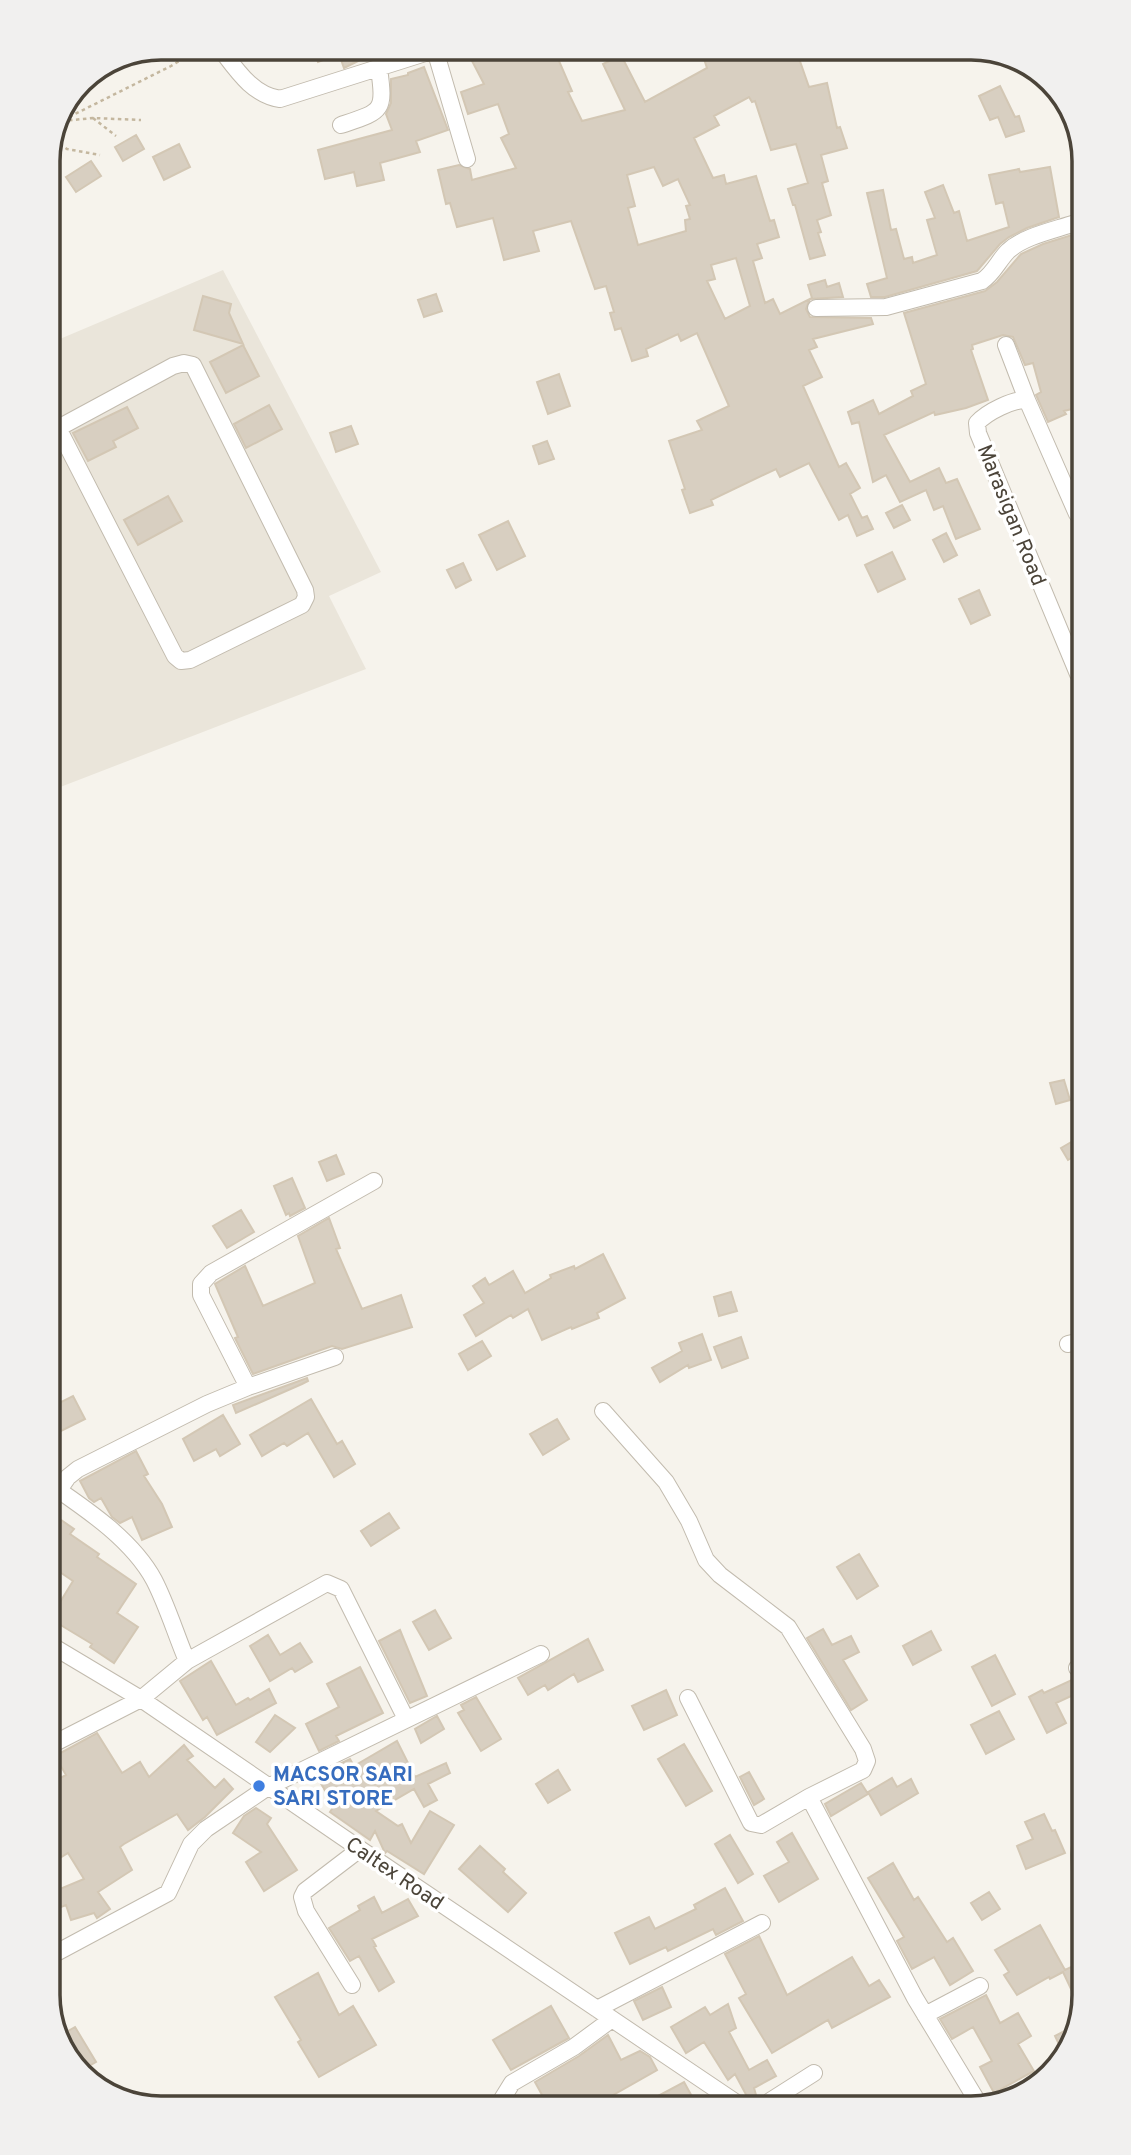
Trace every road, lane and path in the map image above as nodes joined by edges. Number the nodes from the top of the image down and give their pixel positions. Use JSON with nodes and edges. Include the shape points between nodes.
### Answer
{"nodes":[{"id":1,"x":181,"y":60,"type":"edge"},
{"id":2,"x":230,"y":60,"type":"edge"},
{"id":3,"x":405,"y":60,"type":"edge"},
{"id":4,"x":443,"y":60,"type":"edge"},
{"id":5,"x":379,"y":68,"type":"junction"},
{"id":6,"x":70,"y":117,"type":"edge"},
{"id":7,"x":93,"y":118,"type":"junction"},
{"id":8,"x":68,"y":120,"type":"edge"},
{"id":9,"x":141,"y":120,"type":"dead end"},
{"id":10,"x":341,"y":125,"type":"dead end"},
{"id":11,"x":116,"y":136,"type":"dead end"},
{"id":12,"x":61,"y":145,"type":"edge"},
{"id":13,"x":100,"y":155,"type":"dead end"},
{"id":14,"x":467,"y":159,"type":"dead end"},
{"id":15,"x":1072,"y":224,"type":"edge"},
{"id":16,"x":816,"y":308,"type":"dead end"},
{"id":17,"x":1006,"y":345,"type":"dead end"},
{"id":18,"x":1027,"y":400,"type":"junction"},
{"id":19,"x":60,"y":427,"type":"edge"},
{"id":20,"x":60,"y":441,"type":"edge"},
{"id":21,"x":1072,"y":503,"type":"edge"},
{"id":22,"x":1072,"y":660,"type":"edge"},
{"id":23,"x":374,"y":1181,"type":"dead end"},
{"id":24,"x":335,"y":1357,"type":"dead end"},
{"id":25,"x":248,"y":1387,"type":"junction"},
{"id":26,"x":603,"y":1411,"type":"dead end"},
{"id":27,"x":60,"y":1485,"type":"edge"},
{"id":28,"x":60,"y":1492,"type":"edge"},
{"id":29,"x":60,"y":1651,"type":"edge"},
{"id":30,"x":541,"y":1654,"type":"dead end"},
{"id":31,"x":187,"y":1661,"type":"junction"},
{"id":32,"x":688,"y":1698,"type":"dead end"},
{"id":33,"x":141,"y":1699,"type":"junction"},
{"id":34,"x":406,"y":1720,"type":"junction"},
{"id":35,"x":60,"y":1740,"type":"edge"},
{"id":36,"x":268,"y":1787,"type":"junction"},
{"id":37,"x":808,"y":1797,"type":"junction"},
{"id":38,"x":359,"y":1849,"type":"junction"},
{"id":39,"x":762,"y":1923,"type":"dead end"},
{"id":40,"x":60,"y":1951,"type":"edge"},
{"id":41,"x":352,"y":1985,"type":"dead end"},
{"id":42,"x":980,"y":1986,"type":"dead end"},
{"id":43,"x":597,"y":2009,"type":"junction"},
{"id":44,"x":925,"y":2015,"type":"junction"},
{"id":45,"x":612,"y":2019,"type":"junction"},
{"id":46,"x":814,"y":2073,"type":"dead end"},
{"id":47,"x":504,"y":2095,"type":"edge"},
{"id":48,"x":726,"y":2096,"type":"edge"},
{"id":49,"x":778,"y":2096,"type":"edge"},
{"id":50,"x":974,"y":2096,"type":"edge"}],
"edges":[{"from":1,"to":6,"type":"path"},
{"from":2,"to":5,"type":"street","via":[[257,92],[281,99]]},
{"from":3,"to":5,"type":"street"},
{"from":4,"to":14,"type":"street"},
{"from":5,"to":10,"type":"street","via":[[381,105],[375,112]]},
{"from":7,"to":8,"type":"path"},
{"from":7,"to":9,"type":"path"},
{"from":7,"to":11,"type":"path"},
{"from":12,"to":13,"type":"path"},
{"from":15,"to":16,"type":"street","via":[[1019,243],[982,281],[886,307]]},
{"from":17,"to":18,"type":"street"},
{"from":18,"to":21,"type":"street"},
{"from":18,"to":22,"type":"street","name":"Marasigan Road","via":[[982,418],[977,423],[978,433]]},
{"from":19,"to":20,"type":"street","via":[[173,366],[193,365],[305,590],[302,605],[181,661],[174,656]]},
{"from":23,"to":25,"type":"street","via":[[211,1273],[201,1284],[201,1295]]},
{"from":24,"to":25,"type":"street"},
{"from":25,"to":27,"type":"street","via":[[78,1469]]},
{"from":26,"to":37,"type":"street","via":[[666,1482],[706,1560],[789,1627],[863,1749],[867,1761],[863,1770]]},
{"from":28,"to":31,"type":"street","via":[[136,1555],[153,1580]]},
{"from":29,"to":33,"type":"street","name":"Caltex Road"},
{"from":30,"to":34,"type":"street"},
{"from":31,"to":33,"type":"street"},
{"from":31,"to":34,"type":"street","via":[[304,1594],[334,1584],[341,1589]]},
{"from":32,"to":37,"type":"street","via":[[751,1823],[761,1825]]},
{"from":33,"to":35,"type":"street"},
{"from":33,"to":36,"type":"street","name":"Caltex Road"},
{"from":34,"to":36,"type":"street"},
{"from":36,"to":38,"type":"street","name":"Caltex Road"},
{"from":36,"to":40,"type":"street","via":[[191,1844],[168,1893]]},
{"from":37,"to":44,"type":"street"},
{"from":38,"to":41,"type":"street","via":[[302,1897]]},
{"from":38,"to":43,"type":"street","name":"Caltex Road"},
{"from":39,"to":43,"type":"street"},
{"from":42,"to":44,"type":"street"},
{"from":43,"to":45,"type":"street","name":"Caltex Road"},
{"from":44,"to":50,"type":"street"},
{"from":45,"to":47,"type":"street","via":[[512,2083]]},
{"from":45,"to":48,"type":"street","name":"Caltex Road"},
{"from":46,"to":49,"type":"street"}]}
